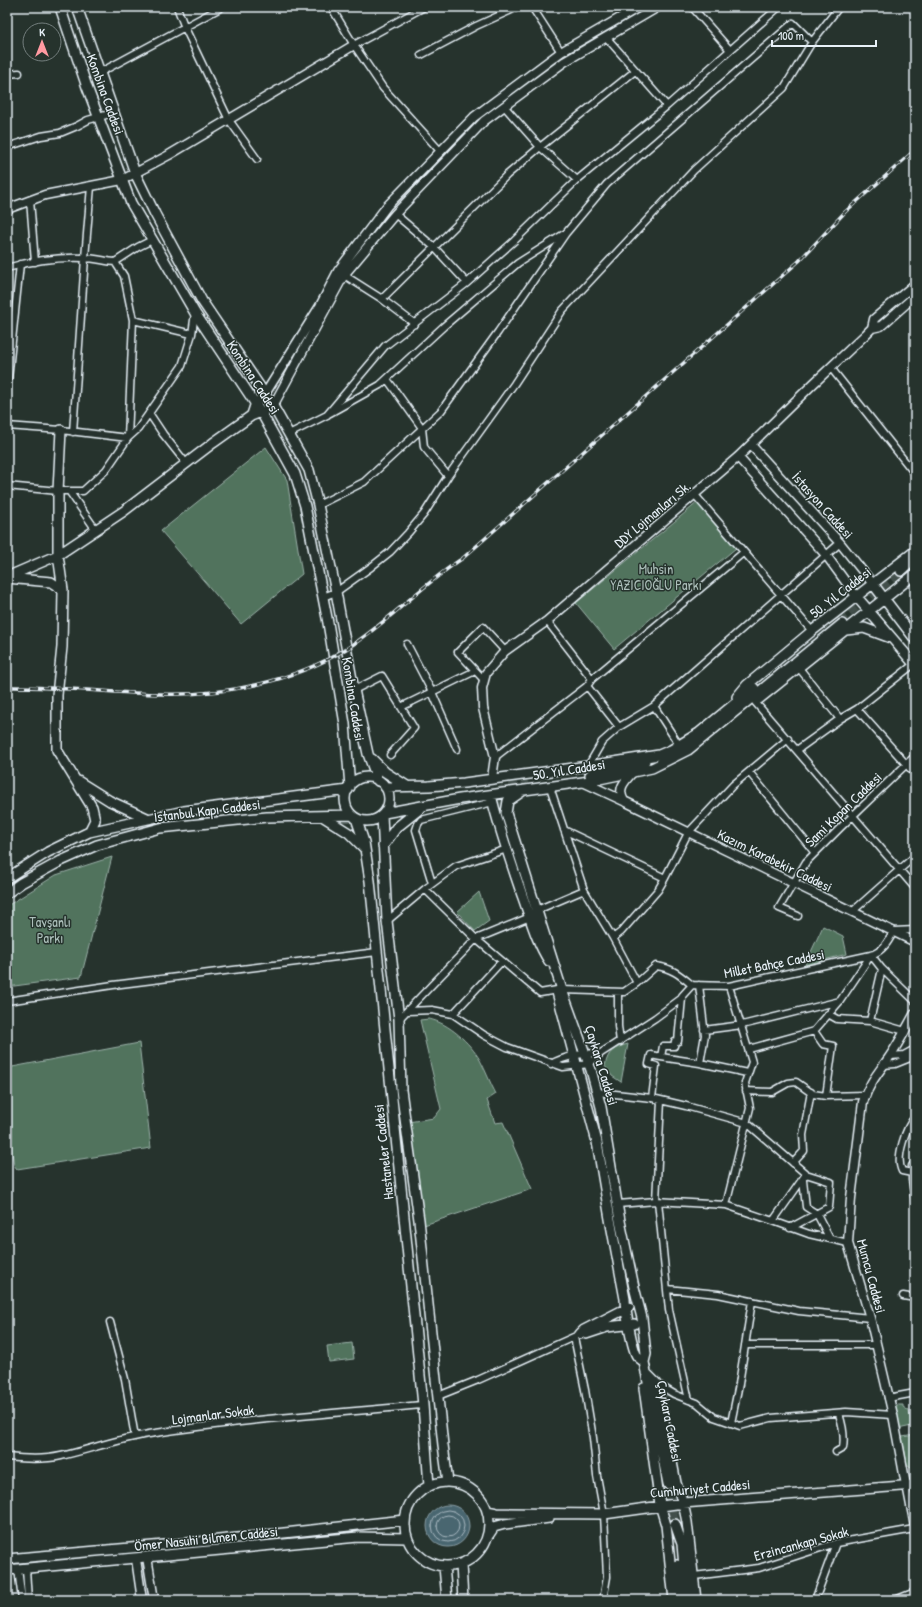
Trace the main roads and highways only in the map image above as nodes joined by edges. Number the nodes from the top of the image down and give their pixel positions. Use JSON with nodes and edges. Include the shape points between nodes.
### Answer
{"nodes":[{"id":1,"x":60,"y":7,"type":"edge"},
{"id":2,"x":77,"y":7,"type":"edge"},
{"id":3,"x":261,"y":412,"type":"junction"},
{"id":4,"x":61,"y":430,"type":"road end"},
{"id":5,"x":915,"y":551,"type":"edge"},
{"id":6,"x":58,"y":555,"type":"junction"},
{"id":7,"x":915,"y":559,"type":"edge"},
{"id":8,"x":915,"y":566,"type":"edge"},
{"id":9,"x":915,"y":574,"type":"edge"},
{"id":10,"x":7,"y":577,"type":"edge"},
{"id":11,"x":873,"y":584,"type":"junction"},
{"id":12,"x":63,"y":590,"type":"junction"},
{"id":13,"x":856,"y":596,"type":"junction"},
{"id":14,"x":885,"y":599,"type":"junction"},
{"id":15,"x":869,"y":611,"type":"junction"},
{"id":16,"x":842,"y":625,"type":"junction"},
{"id":17,"x":892,"y":638,"type":"junction"},
{"id":18,"x":915,"y":639,"type":"edge"},
{"id":19,"x":914,"y":665,"type":"edge"},
{"id":20,"x":737,"y":707,"type":"junction"},
{"id":21,"x":659,"y":755,"type":"junction"},
{"id":22,"x":370,"y":757,"type":"junction"},
{"id":23,"x":74,"y":778,"type":"junction"},
{"id":24,"x":382,"y":784,"type":"junction"},
{"id":25,"x":409,"y":786,"type":"junction"},
{"id":26,"x":526,"y":787,"type":"junction"},
{"id":27,"x":349,"y":788,"type":"junction"},
{"id":28,"x":495,"y":802,"type":"junction"},
{"id":29,"x":422,"y":807,"type":"junction"},
{"id":30,"x":383,"y":814,"type":"junction"},
{"id":31,"x":322,"y":816,"type":"junction"},
{"id":32,"x":354,"y":816,"type":"junction"},
{"id":33,"x":147,"y":818,"type":"junction"},
{"id":34,"x":89,"y":832,"type":"junction"},
{"id":35,"x":383,"y":846,"type":"junction"},
{"id":36,"x":366,"y":849,"type":"junction"},
{"id":37,"x":7,"y":878,"type":"edge"},
{"id":38,"x":7,"y":893,"type":"edge"},
{"id":39,"x":549,"y":961,"type":"junction"},
{"id":40,"x":559,"y":990,"type":"junction"},
{"id":41,"x":638,"y":1304,"type":"junction"},
{"id":42,"x":625,"y":1308,"type":"junction"},
{"id":43,"x":643,"y":1322,"type":"junction"},
{"id":44,"x":629,"y":1325,"type":"junction"},
{"id":45,"x":644,"y":1362,"type":"junction"},
{"id":46,"x":646,"y":1372,"type":"junction"},
{"id":47,"x":448,"y":1482,"type":"junction"},
{"id":48,"x":672,"y":1485,"type":"junction"},
{"id":49,"x":911,"y":1485,"type":"edge"},
{"id":50,"x":429,"y":1486,"type":"junction"},
{"id":51,"x":658,"y":1490,"type":"junction"},
{"id":52,"x":683,"y":1503,"type":"junction"},
{"id":53,"x":660,"y":1505,"type":"junction"},
{"id":54,"x":487,"y":1511,"type":"junction"},
{"id":55,"x":604,"y":1514,"type":"junction"},
{"id":56,"x":405,"y":1520,"type":"junction"},
{"id":57,"x":687,"y":1522,"type":"junction"},
{"id":58,"x":666,"y":1525,"type":"junction"},
{"id":59,"x":487,"y":1537,"type":"junction"},
{"id":60,"x":407,"y":1538,"type":"junction"},
{"id":61,"x":146,"y":1546,"type":"junction"},
{"id":62,"x":135,"y":1547,"type":"junction"},
{"id":63,"x":148,"y":1557,"type":"junction"},
{"id":64,"x":7,"y":1559,"type":"edge"},
{"id":65,"x":136,"y":1559,"type":"junction"},
{"id":66,"x":461,"y":1564,"type":"junction"},
{"id":67,"x":444,"y":1566,"type":"junction"},
{"id":68,"x":7,"y":1570,"type":"edge"},
{"id":69,"x":447,"y":1600,"type":"edge"},
{"id":70,"x":463,"y":1600,"type":"edge"},
{"id":71,"x":674,"y":1600,"type":"edge"},
{"id":72,"x":681,"y":1600,"type":"edge"},
{"id":73,"x":687,"y":1600,"type":"edge"},
{"id":74,"x":696,"y":1600,"type":"edge"}],
"edges":[{"from":1,"to":3,"type":"main road","name":"Kombina Caddesi","via":[[131,203],[195,313]]},
{"from":2,"to":22,"type":"main road","name":"Kombina Caddesi","via":[[135,173],[155,214],[202,301],[273,406],[310,470]]},
{"from":3,"to":6,"type":"main road","via":[[250,416],[124,512]]},
{"from":3,"to":27,"type":"main road","name":"Kombina Caddesi","via":[[292,467],[302,491],[345,724]]},
{"from":4,"to":6,"type":"main road"},
{"from":5,"to":11,"type":"main road","name":"50. Yıl Caddesi"},
{"from":6,"to":10,"type":"main road"},
{"from":6,"to":12,"type":"main road"},
{"from":7,"to":8,"type":"main road","via":[[902,573]]},
{"from":9,"to":14,"type":"main road","name":"50. Yıl Caddesi"},
{"from":10,"to":12,"type":"main road","via":[[51,582]]},
{"from":11,"to":13,"type":"main road","name":"50. Yıl Caddesi"},
{"from":11,"to":14,"type":"main road"},
{"from":12,"to":23,"type":"main road","via":[[62,647],[56,695],[57,750]]},
{"from":13,"to":15,"type":"main road"},
{"from":13,"to":20,"type":"main road","name":"50. Yıl Caddesi","via":[[747,685],[739,693]]},
{"from":14,"to":15,"type":"main road","name":"50. Yıl Caddesi"},
{"from":14,"to":18,"type":"main road"},
{"from":15,"to":16,"type":"main road","name":"50. Yıl Caddesi"},
{"from":15,"to":17,"type":"main road"},
{"from":16,"to":17,"type":"main road","via":[[864,628]]},
{"from":16,"to":20,"type":"main road","name":"50. Yıl Caddesi"},
{"from":16,"to":20,"type":"main road","name":"50. Yıl Caddesi","via":[[799,668],[752,704]]},
{"from":17,"to":19,"type":"main road"},
{"from":20,"to":21,"type":"main road","name":"50. Yıl Caddesi","via":[[680,745]]},
{"from":20,"to":26,"type":"main road","name":"50. Yıl Caddesi","via":[[688,750],[652,768],[550,787]]},
{"from":21,"to":25,"type":"main road","name":"50. Yıl Caddesi","via":[[429,786]]},
{"from":21,"to":26,"type":"main road","name":"Çaykara Caddesi","via":[[643,762],[589,775]]},
{"from":22,"to":24,"type":"main road","name":"Kombina Caddesi"},
{"from":22,"to":25,"type":"main road","via":[[385,772]]},
{"from":23,"to":33,"type":"main road","via":[[93,791]]},
{"from":23,"to":34,"type":"main road","via":[[92,807],[95,820]]},
{"from":24,"to":25,"type":"main road","name":"50. Yıl Caddesi"},
{"from":24,"to":27,"type":"main road","via":[[364,778],[354,782]]},
{"from":24,"to":30,"type":"main road","via":[[388,792],[389,802]]},
{"from":26,"to":28,"type":"main road","name":"50. Yıl Caddesi"},
{"from":26,"to":40,"type":"main road","name":"Çaykara Caddesi","via":[[508,801],[506,813]]},
{"from":27,"to":32,"type":"main road","via":[[346,800],[348,810]]},
{"from":27,"to":33,"type":"main road"},
{"from":28,"to":29,"type":"main road","name":"50. Yıl Caddesi","via":[[460,799]]},
{"from":28,"to":39,"type":"main road","name":"Çaykara Caddesi"},
{"from":28,"to":39,"type":"main road","via":[[507,849],[530,917]]},
{"from":29,"to":30,"type":"main road","name":"50. Yıl Caddesi"},
{"from":29,"to":35,"type":"main road","via":[[396,828]]},
{"from":30,"to":32,"type":"main road","via":[[368,821]]},
{"from":30,"to":35,"type":"main road","name":"Hastaneler Caddesi"},
{"from":31,"to":32,"type":"main road","name":"İstanbul Kapı Caddesi"},
{"from":31,"to":36,"type":"main road","via":[[349,832]]},
{"from":31,"to":38,"type":"main road","name":"İstanbul Kapı Caddesi","via":[[267,817],[160,828],[97,845],[61,861]]},
{"from":32,"to":36,"type":"main road","name":"Hastaneler Caddesi"},
{"from":33,"to":34,"type":"main road"},
{"from":34,"to":37,"type":"main road","via":[[48,852]]},
{"from":35,"to":47,"type":"main road","name":"Hastaneler Caddesi","via":[[387,921],[399,1019],[401,1090],[419,1220]]},
{"from":36,"to":50,"type":"main road","name":"Hastaneler Caddesi","via":[[423,1405]]},
{"from":39,"to":40,"type":"main road","name":"Çaykara Caddesi"},
{"from":40,"to":41,"type":"main road","name":"Çaykara Caddesi","via":[[585,1053],[597,1092]]},
{"from":40,"to":42,"type":"main road","name":"Çaykara Caddesi","via":[[598,1142]]},
{"from":41,"to":42,"type":"main road"},
{"from":41,"to":43,"type":"main road","name":"Çaykara Caddesi"},
{"from":42,"to":44,"type":"main road","name":"Çaykara Caddesi"},
{"from":42,"to":44,"type":"main road","via":[[577,1335],[607,1327]]},
{"from":43,"to":44,"type":"main road"},
{"from":43,"to":45,"type":"main road","name":"Çaykara Caddesi","via":[[646,1354]]},
{"from":44,"to":45,"type":"main road","name":"Çaykara Caddesi","via":[[636,1355]]},
{"from":45,"to":46,"type":"main road","name":"Çaykara Caddesi"},
{"from":46,"to":48,"type":"main road","name":"Çaykara Caddesi"},
{"from":46,"to":48,"type":"main road","via":[[657,1384]]},
{"from":46,"to":51,"type":"main road","via":[[644,1390]]},
{"from":47,"to":50,"type":"main road"},
{"from":47,"to":54,"type":"main road","via":[[468,1487],[483,1502]]},
{"from":48,"to":51,"type":"main road","via":[[671,1490]]},
{"from":48,"to":52,"type":"main road"},
{"from":49,"to":52,"type":"main road","name":"Cumhuriyet Caddesi"},
{"from":50,"to":56,"type":"main road","via":[[412,1500]]},
{"from":51,"to":53,"type":"main road"},
{"from":52,"to":53,"type":"main road","name":"Cumhuriyet Caddesi"},
{"from":52,"to":57,"type":"main road"},
{"from":53,"to":55,"type":"main road","name":"Cumhuriyet Caddesi"},
{"from":53,"to":58,"type":"main road"},
{"from":54,"to":55,"type":"main road","name":"Cumhuriyet Caddesi","via":[[497,1514]]},
{"from":54,"to":59,"type":"main road"},
{"from":55,"to":59,"type":"main road","via":[[505,1524],[494,1527]]},
{"from":56,"to":60,"type":"main road"},
{"from":56,"to":61,"type":"main road","name":"Ömer Nasuhi Bilmen Caddesi"},
{"from":57,"to":58,"type":"main road","via":[[675,1520]]},
{"from":57,"to":74,"type":"main road"},
{"from":58,"to":71,"type":"main road"},
{"from":59,"to":66,"type":"main road","via":[[478,1553]]},
{"from":60,"to":63,"type":"main road","name":"Ömer Nasuhi Bilmen Caddesi","via":[[358,1537]]},
{"from":60,"to":67,"type":"main road","via":[[421,1558],[432,1564]]},
{"from":61,"to":62,"type":"main road","name":"Ömer Nasuhi Bilmen Caddesi"},
{"from":61,"to":63,"type":"main road"},
{"from":62,"to":64,"type":"main road","name":"Ömer Nasuhi Bilmen Caddesi"},
{"from":62,"to":65,"type":"main road"},
{"from":63,"to":65,"type":"main road","name":"Ömer Nasuhi Bilmen Caddesi"},
{"from":65,"to":68,"type":"main road","name":"Ömer Nasuhi Bilmen Caddesi"},
{"from":66,"to":67,"type":"main road"},
{"from":66,"to":70,"type":"main road"},
{"from":67,"to":69,"type":"main road"},
{"from":72,"to":73,"type":"main road","via":[[674,1544],[675,1524],[682,1544]]}]}
